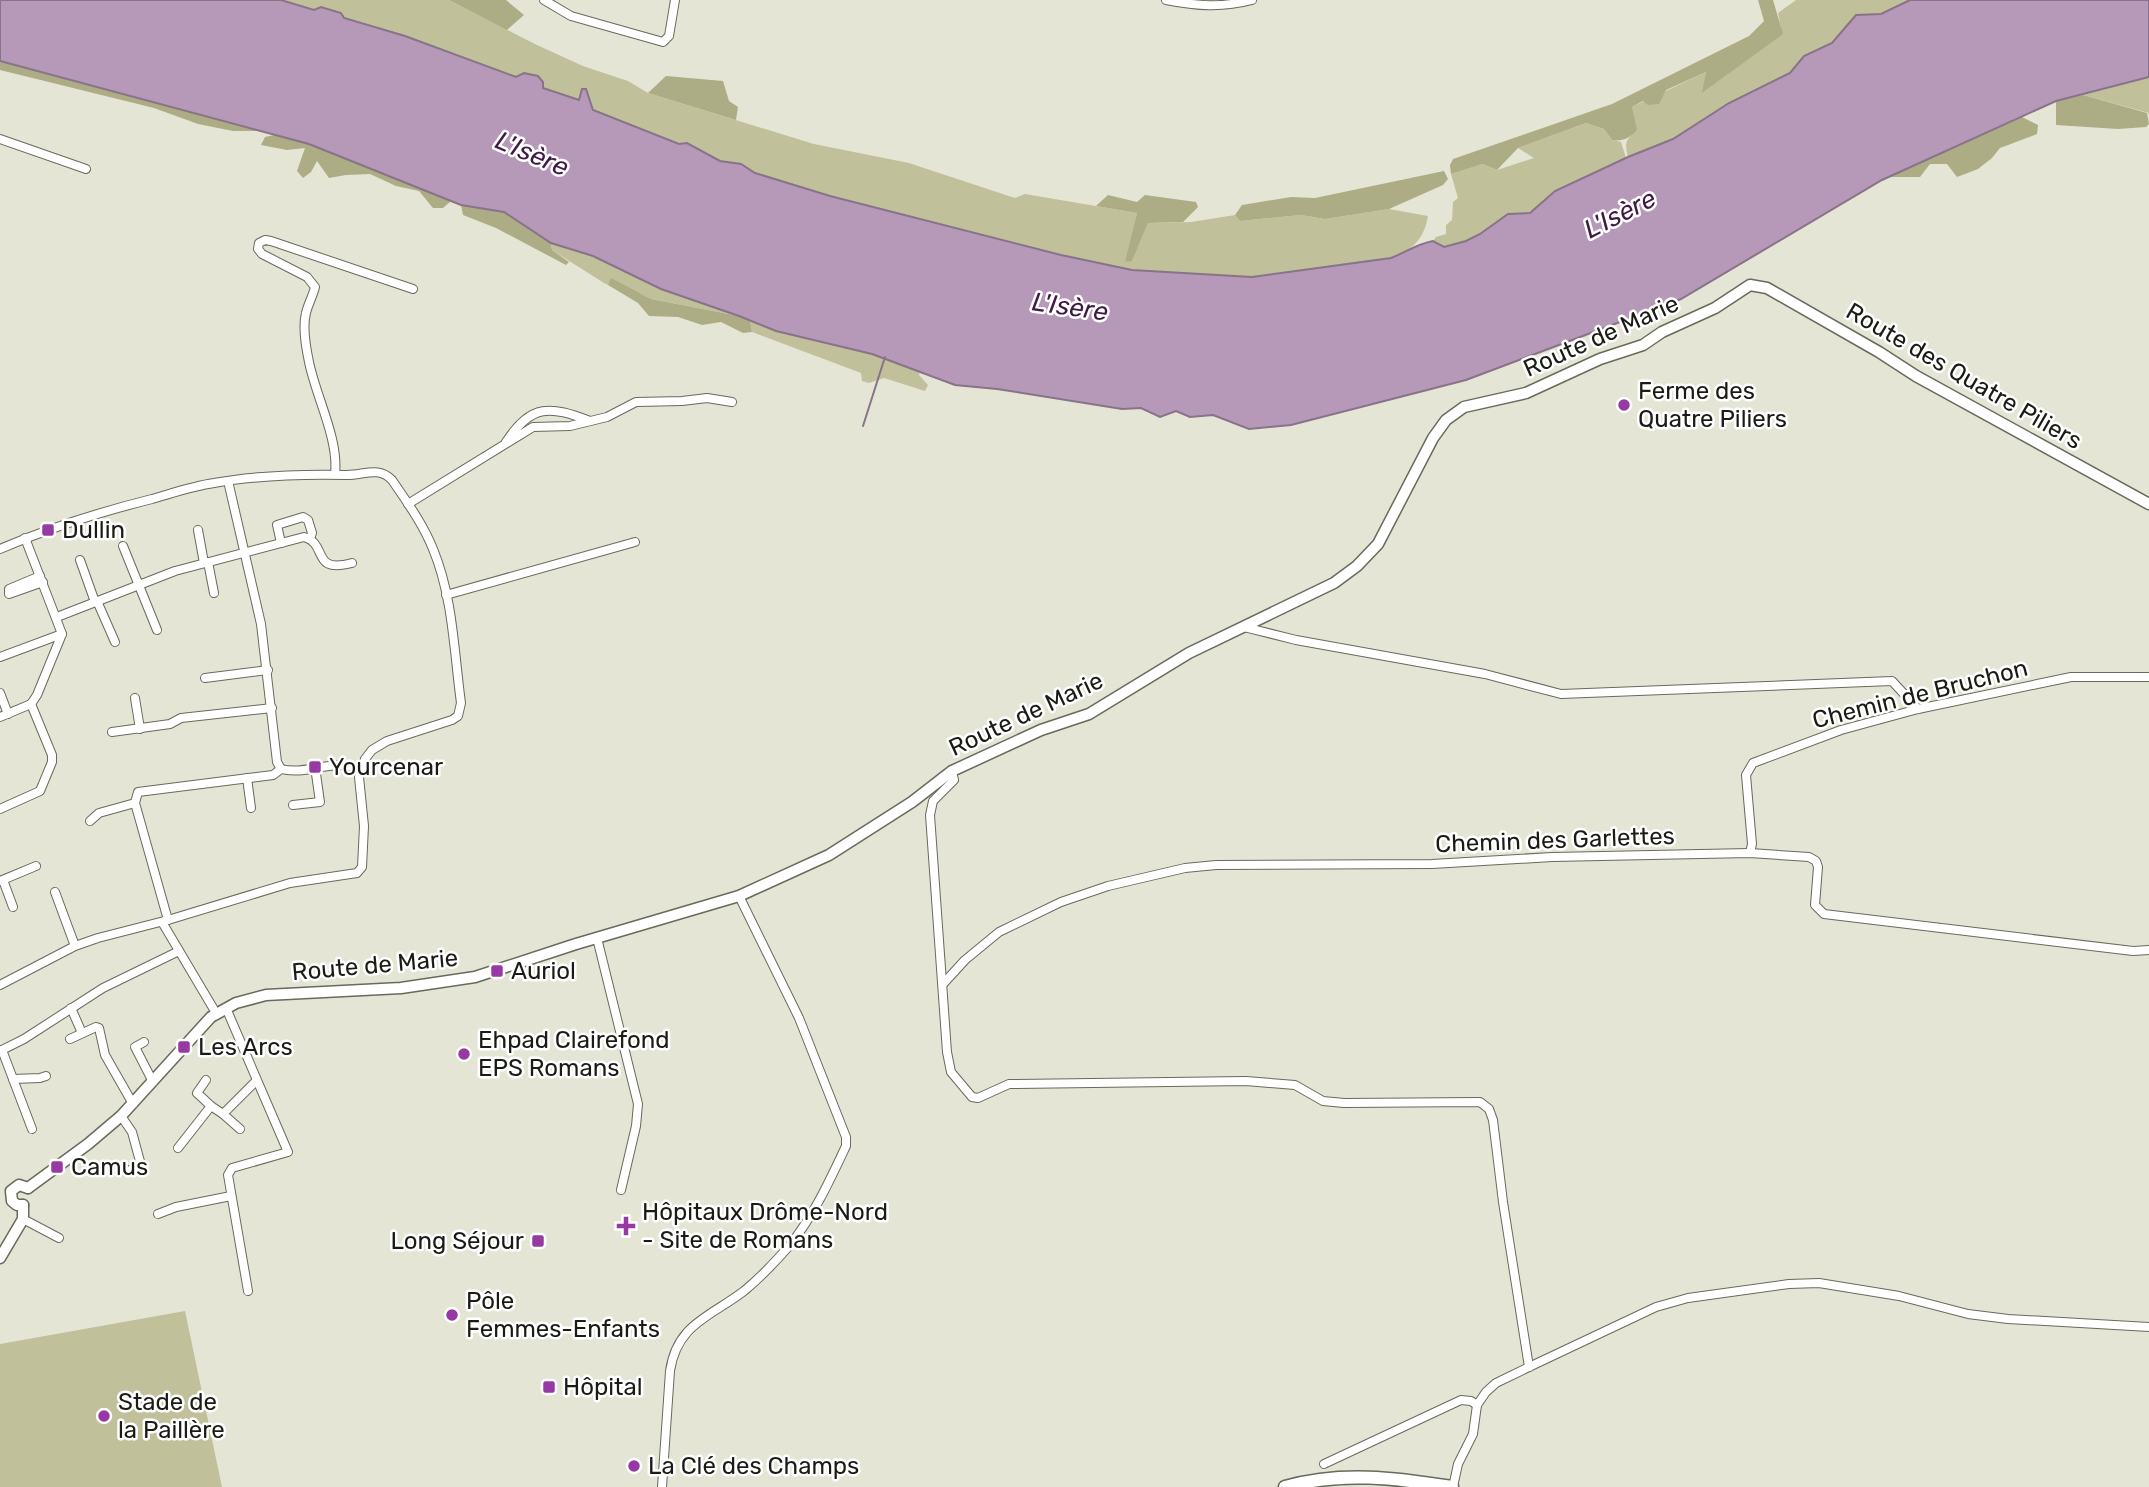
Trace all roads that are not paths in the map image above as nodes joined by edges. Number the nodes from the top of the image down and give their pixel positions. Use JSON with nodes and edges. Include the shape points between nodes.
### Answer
{"nodes":[{"id":1,"x":544,"y":0,"type":"edge"},
{"id":2,"x":675,"y":0,"type":"edge"},
{"id":3,"x":1166,"y":0,"type":"edge"},
{"id":4,"x":1252,"y":0,"type":"edge"},
{"id":5,"x":0,"y":139,"type":"edge"},
{"id":6,"x":86,"y":169,"type":"dead end"},
{"id":7,"x":1758,"y":285,"type":"joint"},
{"id":8,"x":413,"y":289,"type":"dead end"},
{"id":9,"x":732,"y":402,"type":"dead end"},
{"id":10,"x":590,"y":421,"type":"junction"},
{"id":11,"x":503,"y":447,"type":"junction"},
{"id":12,"x":335,"y":474,"type":"junction"},
{"id":13,"x":228,"y":481,"type":"junction"},
{"id":14,"x":2149,"y":503,"type":"edge"},
{"id":15,"x":408,"y":505,"type":"junction"},
{"id":16,"x":198,"y":530,"type":"dead end"},
{"id":17,"x":25,"y":538,"type":"junction"},
{"id":18,"x":310,"y":538,"type":"junction"},
{"id":19,"x":635,"y":541,"type":"dead end"},
{"id":20,"x":281,"y":543,"type":"junction"},
{"id":21,"x":123,"y":546,"type":"dead end"},
{"id":22,"x":0,"y":549,"type":"edge"},
{"id":23,"x":244,"y":553,"type":"junction"},
{"id":24,"x":80,"y":560,"type":"dead end"},
{"id":25,"x":206,"y":563,"type":"junction"},
{"id":26,"x":352,"y":563,"type":"dead end"},
{"id":27,"x":139,"y":584,"type":"junction"},
{"id":28,"x":214,"y":593,"type":"dead end"},
{"id":29,"x":446,"y":595,"type":"junction"},
{"id":30,"x":96,"y":601,"type":"junction"},
{"id":31,"x":57,"y":617,"type":"junction"},
{"id":32,"x":1241,"y":626,"type":"junction"},
{"id":33,"x":157,"y":630,"type":"dead end"},
{"id":34,"x":62,"y":634,"type":"junction"},
{"id":35,"x":115,"y":642,"type":"dead end"},
{"id":36,"x":0,"y":657,"type":"edge"},
{"id":37,"x":268,"y":670,"type":"junction"},
{"id":38,"x":2149,"y":677,"type":"edge"},
{"id":39,"x":205,"y":678,"type":"dead end"},
{"id":40,"x":0,"y":693,"type":"edge"},
{"id":41,"x":135,"y":698,"type":"dead end"},
{"id":42,"x":31,"y":704,"type":"junction"},
{"id":43,"x":272,"y":708,"type":"junction"},
{"id":44,"x":1918,"y":709,"type":"junction"},
{"id":45,"x":4,"y":715,"type":"edge"},
{"id":46,"x":139,"y":729,"type":"junction"},
{"id":47,"x":112,"y":732,"type":"dead end"},
{"id":48,"x":315,"y":767,"type":"junction"},
{"id":49,"x":281,"y":769,"type":"junction"},
{"id":50,"x":360,"y":770,"type":"junction"},
{"id":51,"x":952,"y":771,"type":"junction"},
{"id":52,"x":247,"y":778,"type":"junction"},
{"id":53,"x":135,"y":803,"type":"junction"},
{"id":54,"x":293,"y":805,"type":"dead end"},
{"id":55,"x":251,"y":808,"type":"dead end"},
{"id":56,"x":0,"y":809,"type":"edge"},
{"id":57,"x":90,"y":821,"type":"dead end"},
{"id":58,"x":1750,"y":853,"type":"junction"},
{"id":59,"x":36,"y":866,"type":"dead end"},
{"id":60,"x":1,"y":881,"type":"edge"},
{"id":61,"x":55,"y":892,"type":"dead end"},
{"id":62,"x":738,"y":897,"type":"junction"},
{"id":63,"x":13,"y":907,"type":"dead end"},
{"id":64,"x":165,"y":921,"type":"junction"},
{"id":65,"x":597,"y":938,"type":"junction"},
{"id":66,"x":75,"y":946,"type":"junction"},
{"id":67,"x":2149,"y":950,"type":"edge"},
{"id":68,"x":179,"y":951,"type":"junction"},
{"id":69,"x":943,"y":984,"type":"junction"},
{"id":70,"x":0,"y":985,"type":"edge"},
{"id":71,"x":71,"y":1008,"type":"junction"},
{"id":72,"x":221,"y":1010,"type":"junction"},
{"id":73,"x":82,"y":1032,"type":"junction"},
{"id":74,"x":70,"y":1039,"type":"dead end"},
{"id":75,"x":144,"y":1042,"type":"dead end"},
{"id":76,"x":1,"y":1050,"type":"edge"},
{"id":77,"x":46,"y":1076,"type":"dead end"},
{"id":78,"x":13,"y":1079,"type":"junction"},
{"id":79,"x":206,"y":1080,"type":"dead end"},
{"id":80,"x":256,"y":1081,"type":"junction"},
{"id":81,"x":153,"y":1082,"type":"junction"},
{"id":82,"x":133,"y":1104,"type":"junction"},
{"id":83,"x":211,"y":1106,"type":"junction"},
{"id":84,"x":223,"y":1114,"type":"junction"},
{"id":85,"x":121,"y":1116,"type":"junction"},
{"id":86,"x":32,"y":1129,"type":"dead end"},
{"id":87,"x":240,"y":1129,"type":"dead end"},
{"id":88,"x":178,"y":1148,"type":"dead end"},
{"id":89,"x":126,"y":1172,"type":"dead end"},
{"id":90,"x":29,"y":1188,"type":"junction"},
{"id":91,"x":621,"y":1190,"type":"dead end"},
{"id":92,"x":5,"y":1196,"type":"edge"},
{"id":93,"x":231,"y":1196,"type":"junction"},
{"id":94,"x":23,"y":1205,"type":"junction"},
{"id":95,"x":158,"y":1214,"type":"dead end"},
{"id":96,"x":23,"y":1219,"type":"junction"},
{"id":97,"x":59,"y":1238,"type":"dead end"},
{"id":98,"x":0,"y":1258,"type":"edge"},
{"id":99,"x":248,"y":1291,"type":"dead end"},
{"id":100,"x":2149,"y":1327,"type":"edge"},
{"id":101,"x":1529,"y":1367,"type":"junction"},
{"id":102,"x":1477,"y":1405,"type":"junction"},
{"id":103,"x":1324,"y":1464,"type":"dead end"},
{"id":104,"x":662,"y":1487,"type":"edge"},
{"id":105,"x":1285,"y":1487,"type":"edge"},
{"id":106,"x":1453,"y":1487,"type":"edge"}],
"edges":[{"from":1,"to":2,"type":"street","via":[[571,16],[663,41],[669,36]]},
{"from":3,"to":4,"type":"street","via":[[1203,7]]},
{"from":5,"to":6,"type":"street"},
{"from":7,"to":14,"type":"street","name":"Route des Quatre Piliers"},
{"from":7,"to":32,"type":"street","name":"Route de Marie","via":[[1750,285],[1643,345],[1526,393],[1464,407],[1433,438],[1378,544],[1357,566],[1334,583]]},
{"from":8,"to":12,"type":"street","via":[[271,241],[259,243],[262,254],[307,278],[314,287],[305,331],[309,364],[333,447]]},
{"from":9,"to":10,"type":"street","via":[[707,398],[636,402]]},
{"from":10,"to":11,"type":"street","via":[[533,427]]},
{"from":10,"to":11,"type":"street","via":[[550,409],[529,416]]},
{"from":11,"to":15,"type":"street"},
{"from":12,"to":13,"type":"street"},
{"from":12,"to":15,"type":"street","via":[[377,471],[388,475]]},
{"from":13,"to":17,"type":"street","via":[[105,511]]},
{"from":13,"to":23,"type":"street"},
{"from":15,"to":29,"type":"street","via":[[434,551]]},
{"from":16,"to":25,"type":"street"},
{"from":17,"to":22,"type":"street"},
{"from":17,"to":31,"type":"street"},
{"from":18,"to":20,"type":"street"},
{"from":18,"to":20,"type":"street","via":[[308,520],[303,517],[277,525]]},
{"from":18,"to":26,"type":"street","via":[[328,564]]},
{"from":19,"to":29,"type":"street"},
{"from":20,"to":23,"type":"street"},
{"from":21,"to":27,"type":"street"},
{"from":23,"to":25,"type":"street"},
{"from":23,"to":37,"type":"street"},
{"from":24,"to":30,"type":"street"},
{"from":25,"to":27,"type":"street"},
{"from":25,"to":28,"type":"street"},
{"from":27,"to":30,"type":"street"},
{"from":27,"to":33,"type":"street"},
{"from":29,"to":50,"type":"street","via":[[461,703],[458,716],[387,741],[372,750]]},
{"from":30,"to":31,"type":"street"},
{"from":30,"to":35,"type":"street"},
{"from":31,"to":34,"type":"street"},
{"from":32,"to":44,"type":"street","via":[[1485,674],[1561,694],[1892,681]]},
{"from":32,"to":51,"type":"street","name":"Route de Marie","via":[[1089,714],[1041,730]]},
{"from":34,"to":36,"type":"street"},
{"from":34,"to":42,"type":"street"},
{"from":37,"to":39,"type":"street"},
{"from":37,"to":43,"type":"street"},
{"from":38,"to":44,"type":"street","name":"Chemin de Bruchon","via":[[2071,677]]},
{"from":40,"to":45,"type":"street"},
{"from":41,"to":46,"type":"street"},
{"from":42,"to":45,"type":"street"},
{"from":42,"to":56,"type":"street","via":[[52,762],[40,791]]},
{"from":43,"to":46,"type":"street","via":[[181,718]]},
{"from":43,"to":49,"type":"street"},
{"from":44,"to":58,"type":"street","name":"Chemin de Bruchon","via":[[1841,730],[1753,763],[1746,775]]},
{"from":46,"to":47,"type":"street"},
{"from":48,"to":49,"type":"street"},
{"from":48,"to":50,"type":"street","via":[[337,764]]},
{"from":48,"to":54,"type":"street","via":[[320,802]]},
{"from":49,"to":52,"type":"street","via":[[273,775]]},
{"from":50,"to":64,"type":"street","via":[[364,826],[360,871],[279,885]]},
{"from":51,"to":62,"type":"street","name":"Route de Marie","via":[[829,855]]},
{"from":51,"to":69,"type":"street","via":[[954,780],[933,801],[930,815]]},
{"from":52,"to":53,"type":"street","via":[[138,792]]},
{"from":52,"to":55,"type":"street"},
{"from":53,"to":57,"type":"street","via":[[99,813]]},
{"from":53,"to":64,"type":"street"},
{"from":58,"to":67,"type":"street","name":"Chemin des Garlettes","via":[[1809,856],[1816,861],[1815,905],[1824,914]]},
{"from":58,"to":69,"type":"street","name":"Chemin des Garlettes","via":[[1185,868],[1061,902],[999,932]]},
{"from":59,"to":60,"type":"street"},
{"from":60,"to":63,"type":"street"},
{"from":61,"to":66,"type":"street"},
{"from":62,"to":65,"type":"street","name":"Route de Marie"},
{"from":62,"to":104,"type":"street","via":[[799,1018],[846,1146],[818,1203],[790,1244],[753,1283],[693,1325],[677,1344],[670,1371]]},
{"from":64,"to":66,"type":"street"},
{"from":64,"to":68,"type":"street"},
{"from":65,"to":72,"type":"street","name":"Route de Marie","via":[[456,981],[267,995]]},
{"from":65,"to":91,"type":"street","via":[[638,1104]]},
{"from":66,"to":70,"type":"street"},
{"from":68,"to":71,"type":"street"},
{"from":68,"to":72,"type":"street"},
{"from":69,"to":101,"type":"street","via":[[951,1072],[976,1098],[1009,1084],[1246,1081],[1295,1085],[1323,1101],[1343,1103],[1480,1102],[1493,1120]]},
{"from":71,"to":73,"type":"street"},
{"from":71,"to":76,"type":"street"},
{"from":72,"to":80,"type":"street"},
{"from":72,"to":81,"type":"street"},
{"from":73,"to":74,"type":"street"},
{"from":73,"to":82,"type":"street","via":[[99,1028],[105,1055]]},
{"from":75,"to":81,"type":"street","via":[[135,1047]]},
{"from":76,"to":78,"type":"street"},
{"from":77,"to":78,"type":"street"},
{"from":78,"to":86,"type":"street"},
{"from":79,"to":83,"type":"street","via":[[197,1093]]},
{"from":80,"to":84,"type":"street"},
{"from":80,"to":93,"type":"street","via":[[288,1152],[232,1168],[228,1175]]},
{"from":81,"to":82,"type":"street"},
{"from":82,"to":85,"type":"street"},
{"from":83,"to":84,"type":"street"},
{"from":83,"to":88,"type":"street"},
{"from":84,"to":87,"type":"street"},
{"from":85,"to":89,"type":"street","via":[[132,1132],[141,1165]]},
{"from":85,"to":90,"type":"street"},
{"from":90,"to":92,"type":"street","via":[[19,1185]]},
{"from":90,"to":94,"type":"street","via":[[31,1198]]},
{"from":92,"to":94,"type":"street"},
{"from":93,"to":95,"type":"street"},
{"from":93,"to":99,"type":"street"},
{"from":94,"to":96,"type":"street"},
{"from":96,"to":97,"type":"street"},
{"from":96,"to":98,"type":"street"},
{"from":100,"to":101,"type":"street","via":[[2008,1319],[1886,1294],[1789,1283],[1657,1307]]},
{"from":101,"to":102,"type":"street","via":[[1496,1384]]},
{"from":102,"to":103,"type":"street","via":[[1461,1401]]},
{"from":102,"to":106,"type":"street","via":[[1473,1434]]},
{"from":105,"to":106,"type":"main road","via":[[1374,1477]]}]}
